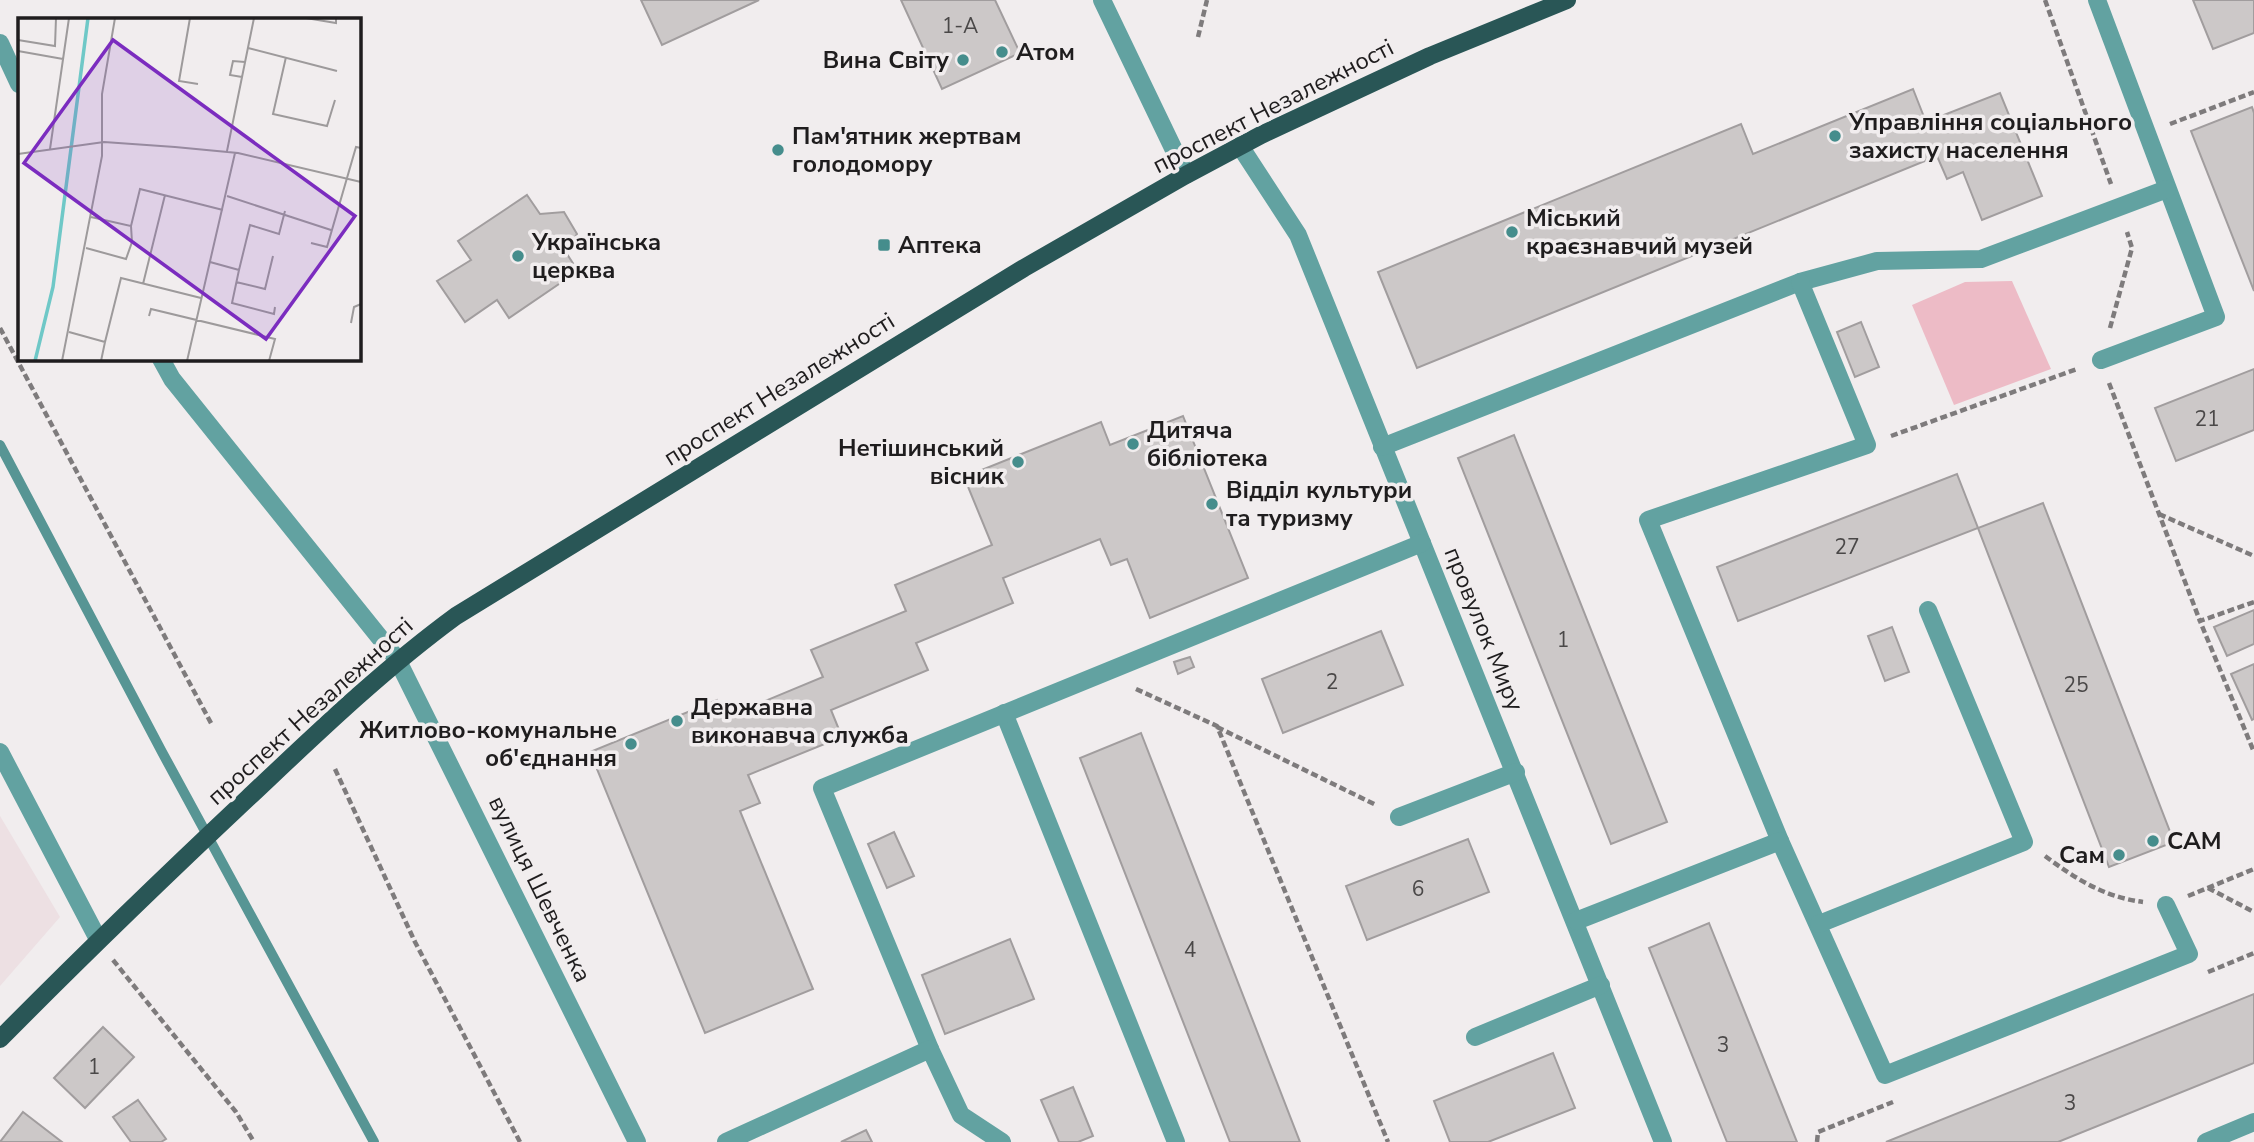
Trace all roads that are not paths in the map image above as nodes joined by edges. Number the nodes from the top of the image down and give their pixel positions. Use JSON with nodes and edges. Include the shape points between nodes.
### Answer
{"nodes":[{"id":1,"x":1102,"y":0,"type":"edge"},
{"id":2,"x":1567,"y":0,"type":"edge"},
{"id":3,"x":2097,"y":0,"type":"edge"},
{"id":4,"x":0,"y":43,"type":"edge"},
{"id":5,"x":18,"y":82,"type":"edge"},
{"id":6,"x":1240,"y":146,"type":"junction"},
{"id":7,"x":1186,"y":175,"type":"junction"},
{"id":8,"x":2167,"y":189,"type":"junction"},
{"id":9,"x":1800,"y":282,"type":"junction"},
{"id":10,"x":162,"y":360,"type":"edge"},
{"id":11,"x":2101,"y":360,"type":"road end"},
{"id":12,"x":1382,"y":447,"type":"junction"},
{"id":13,"x":1422,"y":544,"type":"junction"},
{"id":14,"x":1928,"y":610,"type":"dead end"},
{"id":15,"x":397,"y":659,"type":"junction"},
{"id":16,"x":1004,"y":713,"type":"junction"},
{"id":17,"x":0,"y":752,"type":"edge"},
{"id":18,"x":1516,"y":772,"type":"junction"},
{"id":19,"x":1399,"y":817,"type":"road end"},
{"id":20,"x":1780,"y":841,"type":"junction"},
{"id":21,"x":2166,"y":905,"type":"road end"},
{"id":22,"x":1576,"y":921,"type":"junction"},
{"id":23,"x":1819,"y":924,"type":"junction"},
{"id":24,"x":98,"y":939,"type":"junction"},
{"id":25,"x":1601,"y":985,"type":"junction"},
{"id":26,"x":1475,"y":1037,"type":"dead end"},
{"id":27,"x":0,"y":1039,"type":"edge"},
{"id":28,"x":930,"y":1049,"type":"junction"},
{"id":29,"x":2254,"y":1122,"type":"edge"},
{"id":30,"x":636,"y":1142,"type":"edge"},
{"id":31,"x":726,"y":1142,"type":"edge"},
{"id":32,"x":1002,"y":1142,"type":"edge"},
{"id":33,"x":1176,"y":1142,"type":"edge"},
{"id":34,"x":1663,"y":1142,"type":"edge"},
{"id":35,"x":2206,"y":1142,"type":"edge"}],
"edges":[{"from":1,"to":7,"type":"street"},
{"from":2,"to":6,"type":"main road","name":"проспект Незалежності","via":[[1430,56]]},
{"from":3,"to":8,"type":"street"},
{"from":4,"to":5,"type":"street"},
{"from":6,"to":7,"type":"main road","name":"проспект Незалежності"},
{"from":6,"to":12,"type":"street","name":"провулок Миру","via":[[1298,234]]},
{"from":7,"to":15,"type":"main road","name":"проспект Незалежності","via":[[850,374],[456,616]]},
{"from":8,"to":9,"type":"street","via":[[1982,259],[1877,261]]},
{"from":8,"to":11,"type":"street","via":[[2216,317]]},
{"from":9,"to":12,"type":"street"},
{"from":9,"to":20,"type":"street","via":[[1867,444],[1648,520]]},
{"from":10,"to":15,"type":"street","name":"вулиця Шевченка","via":[[172,379]]},
{"from":12,"to":13,"type":"street","name":"провулок Миру"},
{"from":13,"to":16,"type":"street"},
{"from":13,"to":18,"type":"street","name":"провулок Миру"},
{"from":14,"to":23,"type":"street","via":[[2024,842]]},
{"from":15,"to":24,"type":"main road","name":"проспект Незалежності"},
{"from":15,"to":30,"type":"street","name":"вулиця Шевченка"},
{"from":16,"to":28,"type":"street","via":[[822,788]]},
{"from":16,"to":33,"type":"street"},
{"from":17,"to":24,"type":"street"},
{"from":18,"to":19,"type":"street"},
{"from":18,"to":22,"type":"street","name":"провулок Миру"},
{"from":20,"to":22,"type":"street"},
{"from":20,"to":23,"type":"street"},
{"from":21,"to":23,"type":"street","via":[[2189,954],[1885,1076]]},
{"from":22,"to":25,"type":"street","name":"провулок Миру"},
{"from":24,"to":27,"type":"main road","name":"проспект Незалежності"},
{"from":25,"to":26,"type":"street"},
{"from":25,"to":34,"type":"street","name":"провулок Миру"},
{"from":28,"to":31,"type":"street"},
{"from":28,"to":32,"type":"street","via":[[961,1115]]},
{"from":29,"to":35,"type":"street"}]}
